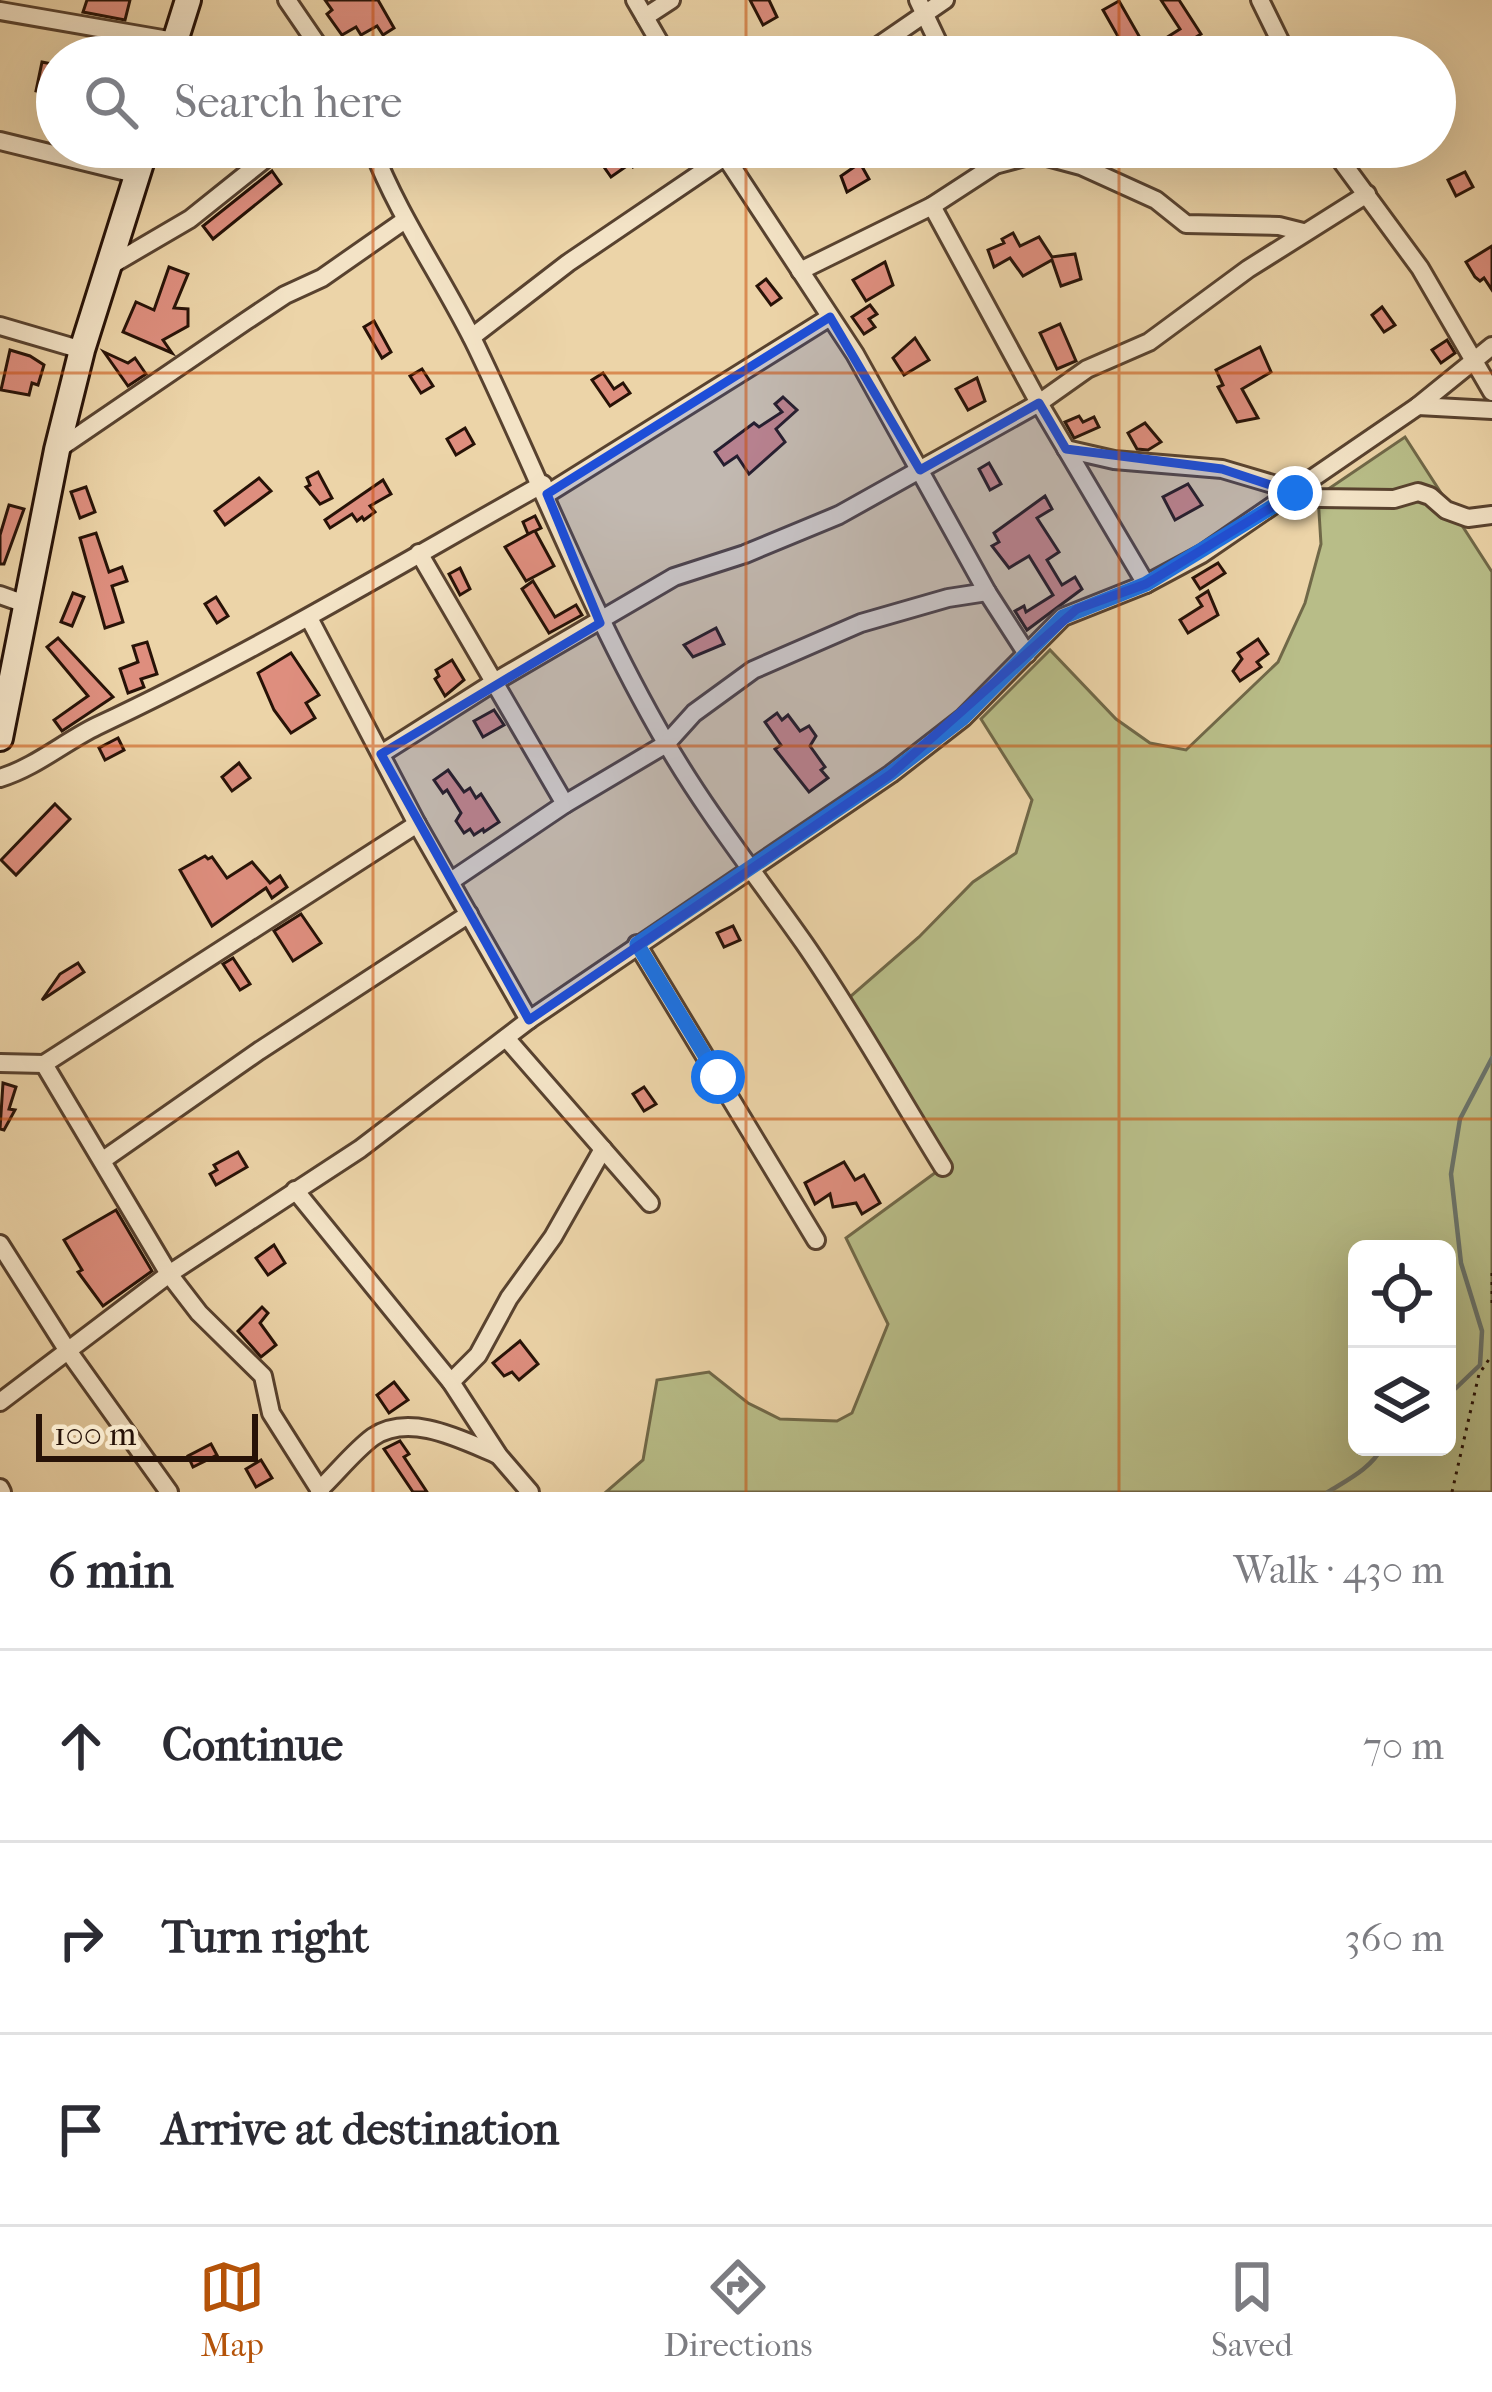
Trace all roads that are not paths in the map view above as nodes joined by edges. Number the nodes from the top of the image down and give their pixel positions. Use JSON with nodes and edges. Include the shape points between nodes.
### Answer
{"nodes":[{"id":1,"x":188,"y":0,"type":"edge"},
{"id":2,"x":287,"y":0,"type":"edge"},
{"id":3,"x":635,"y":0,"type":"edge"},
{"id":4,"x":671,"y":0,"type":"edge"},
{"id":5,"x":945,"y":0,"type":"edge"},
{"id":6,"x":1260,"y":0,"type":"edge"},
{"id":7,"x":921,"y":6,"type":"edge"},
{"id":8,"x":0,"y":10,"type":"edge"},
{"id":9,"x":645,"y":17,"type":"junction"},
{"id":10,"x":115,"y":36,"type":"edge"},
{"id":11,"x":176,"y":36,"type":"edge"},
{"id":12,"x":312,"y":36,"type":"edge"},
{"id":13,"x":656,"y":36,"type":"edge"},
{"id":14,"x":886,"y":36,"type":"edge"},
{"id":15,"x":935,"y":36,"type":"edge"},
{"id":16,"x":1278,"y":36,"type":"edge"},
{"id":17,"x":0,"y":141,"type":"edge"},
{"id":18,"x":36,"y":150,"type":"edge"},
{"id":19,"x":110,"y":168,"type":"edge"},
{"id":20,"x":141,"y":168,"type":"edge"},
{"id":21,"x":254,"y":168,"type":"edge"},
{"id":22,"x":381,"y":168,"type":"edge"},
{"id":23,"x":703,"y":168,"type":"edge"},
{"id":24,"x":739,"y":168,"type":"edge"},
{"id":25,"x":990,"y":168,"type":"edge"},
{"id":26,"x":1086,"y":168,"type":"edge"},
{"id":27,"x":1347,"y":168,"type":"edge"},
{"id":28,"x":139,"y":175,"type":"junction"},
{"id":29,"x":1367,"y":194,"type":"junction"},
{"id":30,"x":932,"y":206,"type":"junction"},
{"id":31,"x":405,"y":220,"type":"junction"},
{"id":32,"x":1303,"y":232,"type":"junction"},
{"id":33,"x":108,"y":267,"type":"junction"},
{"id":34,"x":800,"y":271,"type":"junction"},
{"id":35,"x":830,"y":316,"type":"junction"},
{"id":36,"x":0,"y":326,"type":"edge"},
{"id":37,"x":472,"y":338,"type":"junction"},
{"id":38,"x":1492,"y":346,"type":"edge"},
{"id":39,"x":82,"y":350,"type":"junction"},
{"id":40,"x":1472,"y":358,"type":"junction"},
{"id":41,"x":1492,"y":392,"type":"edge"},
{"id":42,"x":1039,"y":403,"type":"junction"},
{"id":43,"x":1418,"y":406,"type":"junction"},
{"id":44,"x":1492,"y":410,"type":"edge"},
{"id":45,"x":1066,"y":449,"type":"junction"},
{"id":46,"x":57,"y":450,"type":"junction"},
{"id":47,"x":920,"y":470,"type":"junction"},
{"id":48,"x":545,"y":489,"type":"junction"},
{"id":49,"x":1295,"y":493,"type":"junction"},
{"id":50,"x":1492,"y":515,"type":"edge"},
{"id":51,"x":419,"y":553,"type":"junction"},
{"id":52,"x":1146,"y":584,"type":"junction"},
{"id":53,"x":987,"y":592,"type":"junction"},
{"id":54,"x":0,"y":595,"type":"edge"},
{"id":55,"x":28,"y":605,"type":"junction"},
{"id":56,"x":309,"y":618,"type":"junction"},
{"id":57,"x":600,"y":623,"type":"junction"},
{"id":58,"x":1027,"y":654,"type":"junction"},
{"id":59,"x":496,"y":681,"type":"junction"},
{"id":60,"x":0,"y":738,"type":"edge"},
{"id":61,"x":666,"y":744,"type":"junction"},
{"id":62,"x":381,"y":754,"type":"junction"},
{"id":63,"x":0,"y":778,"type":"edge"},
{"id":64,"x":565,"y":804,"type":"junction"},
{"id":65,"x":417,"y":824,"type":"junction"},
{"id":66,"x":748,"y":869,"type":"junction"},
{"id":67,"x":451,"y":880,"type":"junction"},
{"id":68,"x":469,"y":914,"type":"junction"},
{"id":69,"x":637,"y":944,"type":"junction"},
{"id":70,"x":529,"y":1020,"type":"junction"},
{"id":71,"x":506,"y":1039,"type":"junction"},
{"id":72,"x":0,"y":1063,"type":"edge"},
{"id":73,"x":44,"y":1064,"type":"junction"},
{"id":74,"x":603,"y":1149,"type":"junction"},
{"id":75,"x":103,"y":1160,"type":"junction"},
{"id":76,"x":943,"y":1167,"type":"dead end"},
{"id":77,"x":295,"y":1190,"type":"junction"},
{"id":78,"x":650,"y":1203,"type":"dead end"},
{"id":79,"x":816,"y":1240,"type":"dead end"},
{"id":80,"x":0,"y":1244,"type":"edge"},
{"id":81,"x":169,"y":1274,"type":"junction"},
{"id":82,"x":66,"y":1348,"type":"junction"},
{"id":83,"x":451,"y":1382,"type":"junction"},
{"id":84,"x":0,"y":1402,"type":"edge"},
{"id":85,"x":499,"y":1456,"type":"junction"},
{"id":86,"x":320,"y":1491,"type":"edge"},
{"id":87,"x":169,"y":1492,"type":"edge"},
{"id":88,"x":530,"y":1492,"type":"edge"}],
"edges":[{"from":1,"to":11,"type":"street"},
{"from":2,"to":12,"type":"street"},
{"from":3,"to":9,"type":"street"},
{"from":4,"to":9,"type":"street"},
{"from":5,"to":7,"type":"street"},
{"from":6,"to":16,"type":"street"},
{"from":7,"to":14,"type":"street"},
{"from":7,"to":15,"type":"street"},
{"from":8,"to":10,"type":"street"},
{"from":9,"to":13,"type":"street"},
{"from":17,"to":18,"type":"street"},
{"from":19,"to":28,"type":"street"},
{"from":20,"to":28,"type":"street"},
{"from":21,"to":33,"type":"street","via":[[190,219]]},
{"from":22,"to":31,"type":"street"},
{"from":23,"to":37,"type":"street"},
{"from":24,"to":34,"type":"street"},
{"from":25,"to":30,"type":"street"},
{"from":26,"to":32,"type":"street","via":[[1156,200],[1186,224]]},
{"from":27,"to":29,"type":"street"},
{"from":28,"to":33,"type":"street"},
{"from":29,"to":32,"type":"street"},
{"from":29,"to":40,"type":"street"},
{"from":30,"to":34,"type":"street"},
{"from":30,"to":42,"type":"street"},
{"from":31,"to":37,"type":"street"},
{"from":31,"to":46,"type":"street"},
{"from":32,"to":42,"type":"street","via":[[1149,342],[1087,369]]},
{"from":33,"to":39,"type":"street"},
{"from":34,"to":35,"type":"street"},
{"from":35,"to":47,"type":"street"},
{"from":35,"to":48,"type":"street"},
{"from":36,"to":39,"type":"street"},
{"from":37,"to":48,"type":"street"},
{"from":38,"to":40,"type":"street"},
{"from":39,"to":46,"type":"street"},
{"from":40,"to":41,"type":"street"},
{"from":40,"to":43,"type":"street"},
{"from":42,"to":45,"type":"street"},
{"from":42,"to":47,"type":"street"},
{"from":43,"to":44,"type":"street"},
{"from":43,"to":49,"type":"street"},
{"from":45,"to":49,"type":"street","via":[[1222,469]]},
{"from":45,"to":52,"type":"street"},
{"from":46,"to":55,"type":"street"},
{"from":47,"to":53,"type":"street"},
{"from":47,"to":57,"type":"street","via":[[839,515],[674,578]]},
{"from":48,"to":51,"type":"street"},
{"from":48,"to":57,"type":"street"},
{"from":49,"to":50,"type":"street","via":[[1352,500],[1418,492],[1468,518]]},
{"from":49,"to":52,"type":"street"},
{"from":51,"to":56,"type":"street"},
{"from":51,"to":59,"type":"street"},
{"from":52,"to":58,"type":"street","via":[[1063,617]]},
{"from":53,"to":58,"type":"street"},
{"from":53,"to":61,"type":"street","via":[[878,617],[753,670]]},
{"from":54,"to":55,"type":"street"},
{"from":55,"to":60,"type":"street"},
{"from":56,"to":62,"type":"street"},
{"from":56,"to":63,"type":"street"},
{"from":57,"to":59,"type":"street"},
{"from":57,"to":61,"type":"street"},
{"from":58,"to":66,"type":"street","via":[[963,718]]},
{"from":59,"to":62,"type":"street"},
{"from":59,"to":64,"type":"street"},
{"from":61,"to":64,"type":"street"},
{"from":61,"to":66,"type":"street"},
{"from":62,"to":65,"type":"street"},
{"from":64,"to":67,"type":"street"},
{"from":65,"to":67,"type":"street"},
{"from":65,"to":73,"type":"street"},
{"from":66,"to":69,"type":"street"},
{"from":66,"to":76,"type":"street","via":[[806,945]]},
{"from":67,"to":68,"type":"street"},
{"from":68,"to":70,"type":"street"},
{"from":68,"to":75,"type":"street"},
{"from":69,"to":70,"type":"street"},
{"from":69,"to":79,"type":"street"},
{"from":70,"to":71,"type":"street"},
{"from":71,"to":74,"type":"street"},
{"from":71,"to":77,"type":"street"},
{"from":72,"to":73,"type":"street"},
{"from":73,"to":75,"type":"street"},
{"from":74,"to":78,"type":"street"},
{"from":74,"to":83,"type":"street","via":[[478,1354]]},
{"from":75,"to":81,"type":"street"},
{"from":77,"to":81,"type":"street"},
{"from":77,"to":83,"type":"street"},
{"from":80,"to":82,"type":"street"},
{"from":81,"to":82,"type":"street"},
{"from":81,"to":86,"type":"street","via":[[263,1376],[272,1413]]},
{"from":82,"to":84,"type":"street"},
{"from":82,"to":87,"type":"street"},
{"from":83,"to":85,"type":"street"},
{"from":85,"to":86,"type":"street","via":[[393,1426]]},
{"from":85,"to":88,"type":"street"}]}
